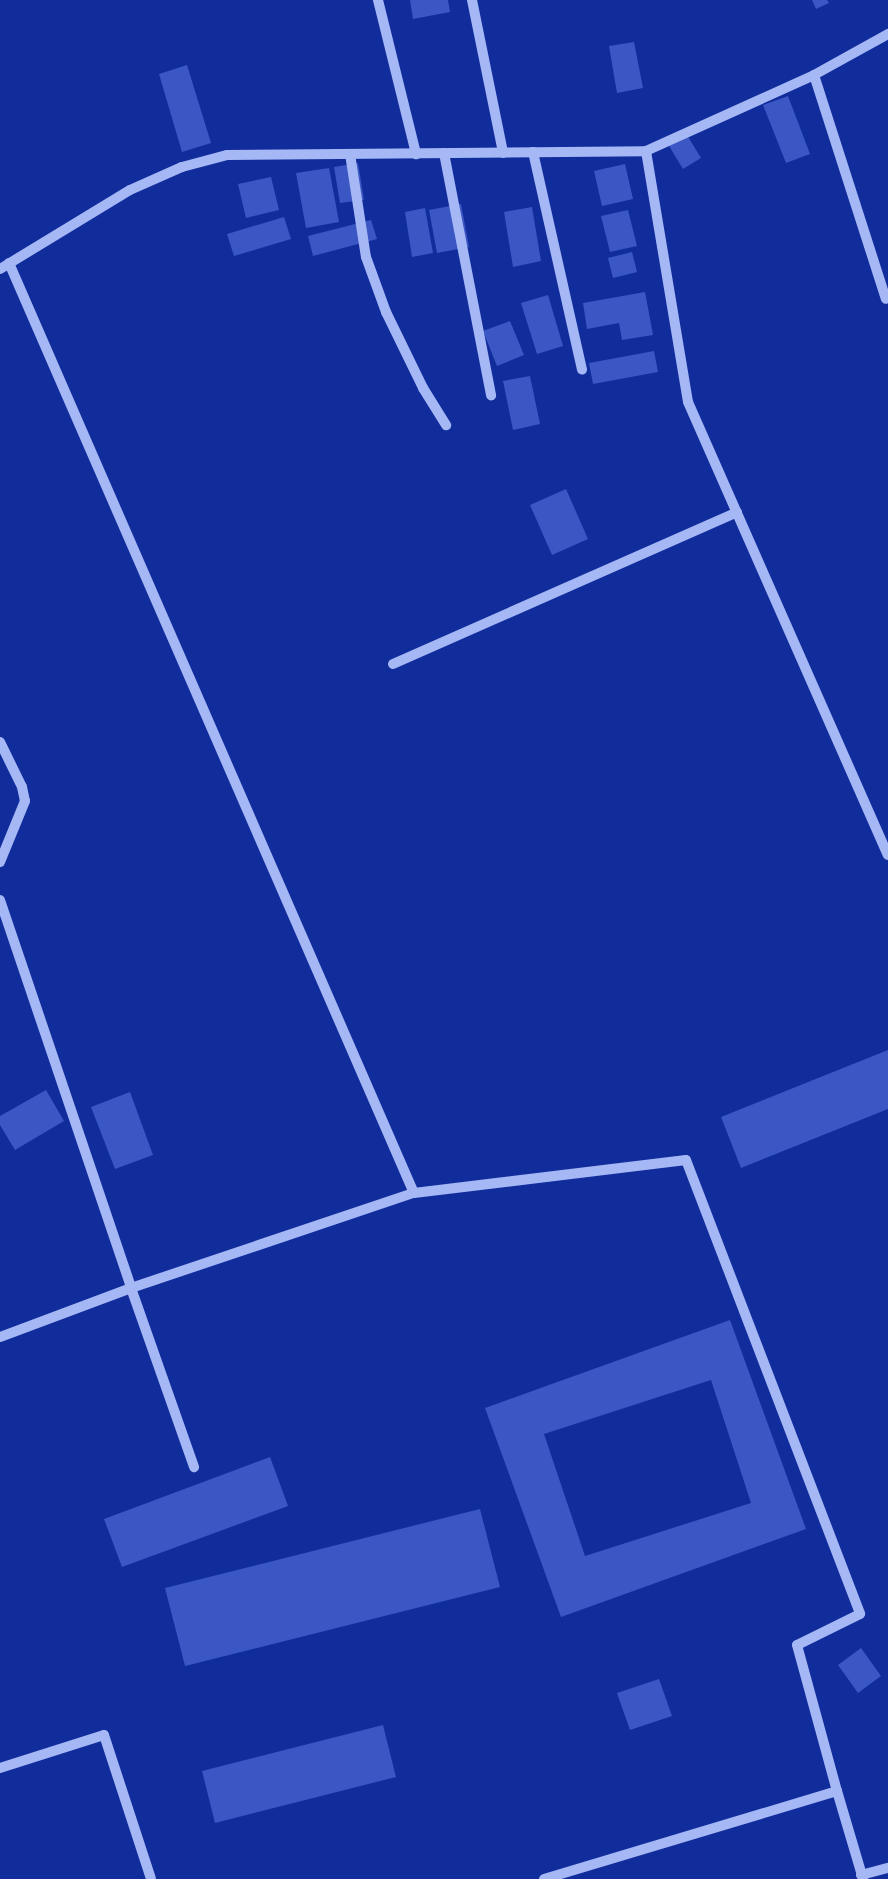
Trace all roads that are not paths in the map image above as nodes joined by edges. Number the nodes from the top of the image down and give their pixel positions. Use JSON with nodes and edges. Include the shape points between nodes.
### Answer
{"nodes":[{"id":1,"x":378,"y":0,"type":"edge"},
{"id":2,"x":472,"y":0,"type":"edge"},
{"id":3,"x":888,"y":34,"type":"edge"},
{"id":4,"x":814,"y":75,"type":"junction"},
{"id":5,"x":646,"y":151,"type":"junction"},
{"id":6,"x":533,"y":152,"type":"junction"},
{"id":7,"x":444,"y":153,"type":"junction"},
{"id":8,"x":503,"y":153,"type":"junction"},
{"id":9,"x":350,"y":154,"type":"junction"},
{"id":10,"x":416,"y":154,"type":"junction"},
{"id":11,"x":4,"y":266,"type":"edge"},
{"id":12,"x":886,"y":299,"type":"dead end"},
{"id":13,"x":582,"y":370,"type":"dead end"},
{"id":14,"x":491,"y":395,"type":"dead end"},
{"id":15,"x":446,"y":425,"type":"dead end"},
{"id":16,"x":737,"y":512,"type":"junction"},
{"id":17,"x":393,"y":663,"type":"dead end"},
{"id":18,"x":0,"y":742,"type":"edge"},
{"id":19,"x":888,"y":855,"type":"edge"},
{"id":20,"x":0,"y":862,"type":"edge"},
{"id":21,"x":0,"y":900,"type":"edge"},
{"id":22,"x":414,"y":1193,"type":"junction"},
{"id":23,"x":131,"y":1288,"type":"junction"},
{"id":24,"x":0,"y":1337,"type":"edge"},
{"id":25,"x":194,"y":1467,"type":"dead end"},
{"id":26,"x":0,"y":1768,"type":"edge"},
{"id":27,"x":837,"y":1791,"type":"junction"},
{"id":28,"x":888,"y":1868,"type":"edge"},
{"id":29,"x":862,"y":1877,"type":"edge"},
{"id":30,"x":151,"y":1879,"type":"edge"},
{"id":31,"x":544,"y":1879,"type":"edge"}],
"edges":[{"from":1,"to":10,"type":"street"},
{"from":2,"to":8,"type":"street"},
{"from":3,"to":4,"type":"street"},
{"from":4,"to":5,"type":"street"},
{"from":4,"to":12,"type":"street"},
{"from":5,"to":6,"type":"street"},
{"from":5,"to":16,"type":"street","via":[[688,402]]},
{"from":6,"to":8,"type":"street"},
{"from":6,"to":13,"type":"street"},
{"from":7,"to":8,"type":"street"},
{"from":7,"to":10,"type":"street"},
{"from":7,"to":14,"type":"street"},
{"from":9,"to":10,"type":"street"},
{"from":9,"to":11,"type":"street","via":[[227,155],[182,167],[130,190]]},
{"from":9,"to":15,"type":"street","via":[[366,257],[386,312]]},
{"from":11,"to":22,"type":"street"},
{"from":16,"to":17,"type":"street"},
{"from":16,"to":19,"type":"street"},
{"from":18,"to":20,"type":"street","via":[[25,801]]},
{"from":21,"to":23,"type":"street"},
{"from":22,"to":23,"type":"street"},
{"from":22,"to":27,"type":"street","via":[[686,1160],[860,1614],[797,1645]]},
{"from":23,"to":24,"type":"street"},
{"from":23,"to":25,"type":"street"},
{"from":26,"to":30,"type":"street","via":[[104,1735]]},
{"from":27,"to":29,"type":"street"},
{"from":27,"to":31,"type":"street"},
{"from":28,"to":29,"type":"street"}]}
